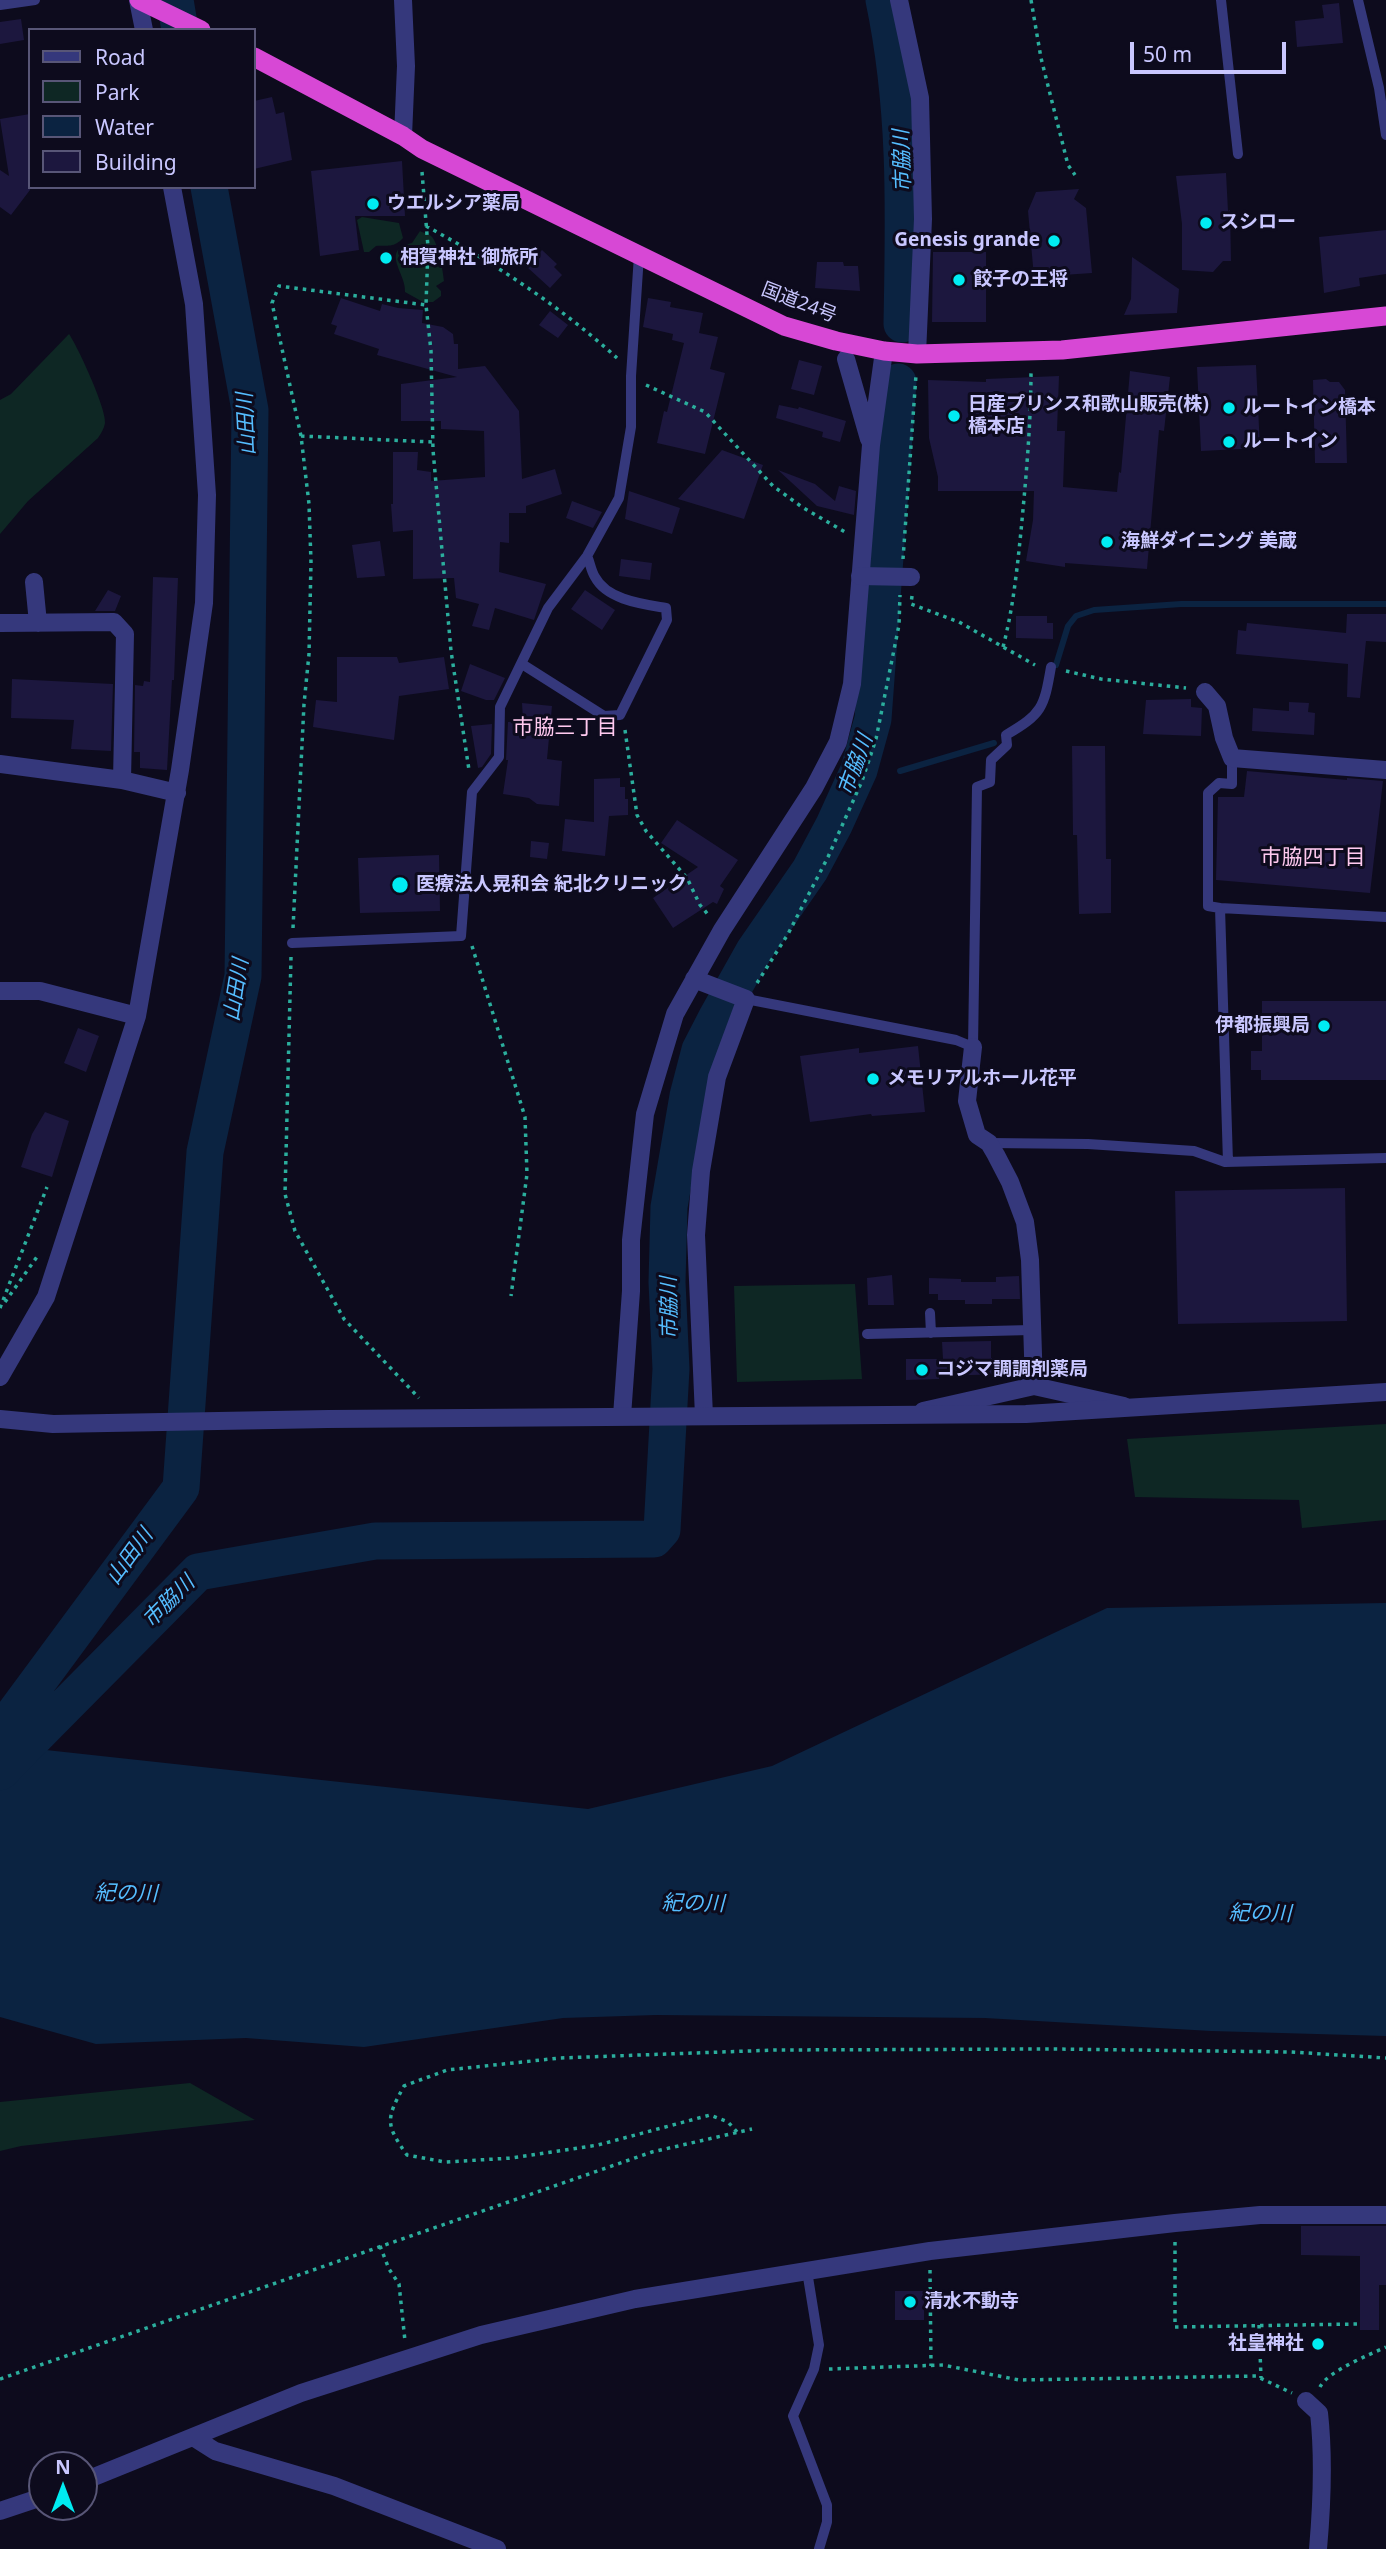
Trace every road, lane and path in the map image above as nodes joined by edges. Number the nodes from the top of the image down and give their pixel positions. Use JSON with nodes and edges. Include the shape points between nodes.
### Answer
{"nodes":[{"id":1,"x":35,"y":0,"type":"edge"},
{"id":2,"x":403,"y":0,"type":"edge"},
{"id":3,"x":899,"y":0,"type":"edge"},
{"id":4,"x":1031,"y":0,"type":"edge"},
{"id":5,"x":1221,"y":0,"type":"edge"},
{"id":6,"x":1358,"y":0,"type":"edge"},
{"id":7,"x":141,"y":1,"type":"edge"},
{"id":8,"x":0,"y":5,"type":"edge"},
{"id":9,"x":144,"y":28,"type":"edge"},
{"id":10,"x":197,"y":28,"type":"edge"},
{"id":11,"x":256,"y":59,"type":"edge"},
{"id":12,"x":1386,"y":135,"type":"edge"},
{"id":13,"x":403,"y":136,"type":"junction"},
{"id":14,"x":422,"y":149,"type":"junction"},
{"id":15,"x":1238,"y":155,"type":"dead end"},
{"id":16,"x":1075,"y":175,"type":"dead end"},
{"id":17,"x":172,"y":189,"type":"edge"},
{"id":18,"x":426,"y":226,"type":"junction"},
{"id":19,"x":639,"y":255,"type":"junction"},
{"id":20,"x":426,"y":305,"type":"junction"},
{"id":21,"x":1386,"y":316,"type":"edge"},
{"id":22,"x":884,"y":351,"type":"junction"},
{"id":23,"x":1031,"y":351,"type":"junction"},
{"id":24,"x":918,"y":354,"type":"junction"},
{"id":25,"x":846,"y":359,"type":"dead end"},
{"id":26,"x":631,"y":370,"type":"junction"},
{"id":27,"x":301,"y":436,"type":"junction"},
{"id":28,"x":432,"y":442,"type":"junction"},
{"id":29,"x":871,"y":445,"type":"junction"},
{"id":30,"x":863,"y":538,"type":"junction"},
{"id":31,"x":587,"y":556,"type":"junction"},
{"id":32,"x":860,"y":576,"type":"junction"},
{"id":33,"x":905,"y":579,"type":"junction"},
{"id":34,"x":34,"y":582,"type":"dead end"},
{"id":35,"x":0,"y":623,"type":"edge"},
{"id":36,"x":38,"y":623,"type":"junction"},
{"id":37,"x":1003,"y":647,"type":"dead end"},
{"id":38,"x":523,"y":664,"type":"junction"},
{"id":39,"x":1051,"y":667,"type":"dead end"},
{"id":40,"x":1205,"y":692,"type":"dead end"},
{"id":41,"x":620,"y":715,"type":"junction"},
{"id":42,"x":1232,"y":758,"type":"junction"},
{"id":43,"x":0,"y":764,"type":"edge"},
{"id":44,"x":1386,"y":770,"type":"edge"},
{"id":45,"x":122,"y":780,"type":"junction"},
{"id":46,"x":472,"y":792,"type":"junction"},
{"id":47,"x":177,"y":793,"type":"junction"},
{"id":48,"x":1220,"y":908,"type":"junction"},
{"id":49,"x":461,"y":910,"type":"junction"},
{"id":50,"x":1386,"y":917,"type":"edge"},
{"id":51,"x":722,"y":930,"type":"junction"},
{"id":52,"x":292,"y":943,"type":"junction"},
{"id":53,"x":694,"y":979,"type":"junction"},
{"id":54,"x":0,"y":991,"type":"edge"},
{"id":55,"x":746,"y":999,"type":"junction"},
{"id":56,"x":137,"y":1016,"type":"junction"},
{"id":57,"x":973,"y":1047,"type":"junction"},
{"id":58,"x":989,"y":1143,"type":"junction"},
{"id":59,"x":1386,"y":1158,"type":"edge"},
{"id":60,"x":1228,"y":1162,"type":"junction"},
{"id":61,"x":47,"y":1187,"type":"dead end"},
{"id":62,"x":44,"y":1247,"type":"dead end"},
{"id":63,"x":511,"y":1296,"type":"dead end"},
{"id":64,"x":930,"y":1312,"type":"dead end"},
{"id":65,"x":1031,"y":1330,"type":"junction"},
{"id":66,"x":931,"y":1333,"type":"junction"},
{"id":67,"x":867,"y":1334,"type":"dead end"},
{"id":68,"x":0,"y":1377,"type":"edge"},
{"id":69,"x":1034,"y":1386,"type":"junction"},
{"id":70,"x":1386,"y":1392,"type":"edge"},
{"id":71,"x":1135,"y":1408,"type":"junction"},
{"id":72,"x":908,"y":1414,"type":"junction"},
{"id":73,"x":622,"y":1416,"type":"junction"},
{"id":74,"x":704,"y":1416,"type":"junction"},
{"id":75,"x":437,"y":1418,"type":"junction"},
{"id":76,"x":0,"y":1419,"type":"edge"},
{"id":77,"x":1386,"y":2058,"type":"edge"},
{"id":78,"x":752,"y":2129,"type":"dead end"},
{"id":79,"x":737,"y":2132,"type":"junction"},
{"id":80,"x":1386,"y":2215,"type":"edge"},
{"id":81,"x":1175,"y":2223,"type":"junction"},
{"id":82,"x":380,"y":2246,"type":"junction"},
{"id":83,"x":930,"y":2251,"type":"junction"},
{"id":84,"x":807,"y":2271,"type":"junction"},
{"id":85,"x":1357,"y":2324,"type":"dead end"},
{"id":86,"x":1259,"y":2325,"type":"junction"},
{"id":87,"x":1386,"y":2347,"type":"edge"},
{"id":88,"x":402,"y":2360,"type":"junction"},
{"id":89,"x":931,"y":2366,"type":"junction"},
{"id":90,"x":814,"y":2370,"type":"junction"},
{"id":91,"x":1261,"y":2378,"type":"junction"},
{"id":92,"x":0,"y":2379,"type":"edge"},
{"id":93,"x":1308,"y":2403,"type":"junction"},
{"id":94,"x":193,"y":2437,"type":"junction"},
{"id":95,"x":98,"y":2475,"type":"edge"},
{"id":96,"x":28,"y":2502,"type":"edge"},
{"id":97,"x":0,"y":2511,"type":"edge"},
{"id":98,"x":497,"y":2549,"type":"edge"},
{"id":99,"x":819,"y":2549,"type":"edge"},
{"id":100,"x":1318,"y":2549,"type":"edge"}],
"edges":[{"from":1,"to":8,"type":"lane"},
{"from":2,"to":13,"type":"street"},
{"from":3,"to":24,"type":"street","via":[[920,98],[923,219]]},
{"from":4,"to":16,"type":"path","via":[[1041,58],[1068,165]]},
{"from":5,"to":15,"type":"lane"},
{"from":6,"to":12,"type":"lane"},
{"from":7,"to":9,"type":"street"},
{"from":7,"to":10,"type":"highway"},
{"from":11,"to":13,"type":"highway","name":"国道24号"},
{"from":13,"to":14,"type":"highway","name":"国道24号"},
{"from":14,"to":18,"type":"path"},
{"from":14,"to":19,"type":"highway","name":"国道24号"},
{"from":17,"to":47,"type":"street","via":[[194,304],[206,495],[204,603]]},
{"from":18,"to":20,"type":"path"},
{"from":18,"to":26,"type":"path","via":[[557,307]]},
{"from":19,"to":22,"type":"highway","name":"国道24号","via":[[784,326]]},
{"from":19,"to":26,"type":"lane"},
{"from":20,"to":27,"type":"path","via":[[279,286],[272,303]]},
{"from":20,"to":28,"type":"path"},
{"from":21,"to":23,"type":"highway","name":"国道24号"},
{"from":22,"to":24,"type":"highway","name":"国道24号"},
{"from":22,"to":29,"type":"street"},
{"from":23,"to":24,"type":"highway","name":"国道24号"},
{"from":23,"to":37,"type":"path","via":[[1022,515]]},
{"from":24,"to":33,"type":"path"},
{"from":25,"to":29,"type":"street"},
{"from":26,"to":30,"type":"path","via":[[648,387],[705,412],[773,486],[802,507]]},
{"from":26,"to":31,"type":"lane","via":[[631,427],[619,498]]},
{"from":27,"to":28,"type":"path"},
{"from":27,"to":52,"type":"path","via":[[309,504],[312,604]]},
{"from":28,"to":46,"type":"path","via":[[451,650]]},
{"from":29,"to":30,"type":"street"},
{"from":30,"to":32,"type":"street"},
{"from":31,"to":38,"type":"lane","via":[[548,608]]},
{"from":31,"to":41,"type":"lane","via":[[606,591],[667,608],[667,620]]},
{"from":32,"to":33,"type":"street","bridge":true},
{"from":32,"to":51,"type":"street","via":[[852,684],[838,742],[814,788]]},
{"from":33,"to":55,"type":"path","via":[[876,739],[862,781],[788,934]]},
{"from":34,"to":36,"type":"street"},
{"from":35,"to":36,"type":"street"},
{"from":36,"to":45,"type":"street","via":[[114,622],[125,634]]},
{"from":38,"to":41,"type":"lane","via":[[604,716]]},
{"from":38,"to":46,"type":"lane","via":[[500,707],[499,757]]},
{"from":39,"to":57,"type":"lane","via":[[1046,698],[1034,718],[1006,735],[1007,746],[991,760],[990,782],[977,787]]},
{"from":40,"to":42,"type":"street","via":[[1217,706]]},
{"from":41,"to":51,"type":"path","via":[[638,815],[646,831],[687,878],[699,905]]},
{"from":42,"to":44,"type":"street"},
{"from":42,"to":48,"type":"lane","via":[[1232,784],[1219,783],[1208,793],[1208,906]]},
{"from":43,"to":45,"type":"street"},
{"from":45,"to":47,"type":"street"},
{"from":46,"to":49,"type":"lane"},
{"from":47,"to":56,"type":"street"},
{"from":48,"to":50,"type":"lane"},
{"from":48,"to":60,"type":"lane"},
{"from":49,"to":52,"type":"lane","via":[[461,936]]},
{"from":49,"to":63,"type":"path","via":[[525,1118],[527,1174]]},
{"from":51,"to":53,"type":"street"},
{"from":52,"to":75,"type":"path","via":[[285,1194],[295,1231],[344,1320]]},
{"from":53,"to":55,"type":"street"},
{"from":53,"to":73,"type":"street","via":[[675,1014],[645,1114],[631,1240]]},
{"from":54,"to":56,"type":"street","via":[[40,991]]},
{"from":55,"to":57,"type":"lane"},
{"from":55,"to":74,"type":"street","via":[[717,1077],[701,1171],[696,1235]]},
{"from":56,"to":68,"type":"street","via":[[46,1297]]},
{"from":57,"to":58,"type":"street","via":[[967,1101],[977,1135]]},
{"from":58,"to":60,"type":"lane","via":[[1194,1151]]},
{"from":58,"to":65,"type":"street","via":[[1025,1222]]},
{"from":59,"to":60,"type":"lane"},
{"from":61,"to":62,"type":"path","via":[[0,1308]]},
{"from":64,"to":66,"type":"lane"},
{"from":65,"to":66,"type":"lane"},
{"from":65,"to":69,"type":"street"},
{"from":66,"to":67,"type":"lane"},
{"from":69,"to":71,"type":"street"},
{"from":69,"to":72,"type":"street"},
{"from":70,"to":71,"type":"street"},
{"from":71,"to":72,"type":"street"},
{"from":72,"to":74,"type":"street"},
{"from":73,"to":74,"type":"street"},
{"from":73,"to":75,"type":"street"},
{"from":75,"to":76,"type":"street","via":[[53,1424]]},
{"from":77,"to":79,"type":"path","via":[[1068,2049],[775,2050],[559,2058],[447,2070],[404,2086],[391,2110],[390,2132],[407,2155],[444,2162],[598,2145],[710,2115],[728,2122]]},
{"from":78,"to":79,"type":"path"},
{"from":79,"to":82,"type":"path","via":[[652,2152]]},
{"from":80,"to":81,"type":"street","via":[[1260,2215]]},
{"from":81,"to":83,"type":"street"},
{"from":81,"to":86,"type":"path","via":[[1175,2327]]},
{"from":82,"to":88,"type":"path","via":[[399,2284],[405,2341]]},
{"from":82,"to":92,"type":"path"},
{"from":83,"to":84,"type":"street"},
{"from":83,"to":89,"type":"path"},
{"from":84,"to":88,"type":"street","via":[[635,2299],[481,2335]]},
{"from":84,"to":90,"type":"lane","via":[[819,2345]]},
{"from":85,"to":86,"type":"path"},
{"from":86,"to":91,"type":"path"},
{"from":87,"to":93,"type":"path","via":[[1323,2382]]},
{"from":88,"to":94,"type":"street","via":[[301,2393]]},
{"from":89,"to":90,"type":"path"},
{"from":89,"to":91,"type":"path","via":[[1020,2380]]},
{"from":90,"to":99,"type":"lane","via":[[793,2416],[827,2505]]},
{"from":91,"to":93,"type":"path"},
{"from":93,"to":100,"type":"street","via":[[1319,2413],[1322,2446]]},
{"from":94,"to":95,"type":"street"},
{"from":94,"to":98,"type":"street","via":[[215,2451],[334,2486]]},
{"from":96,"to":97,"type":"street"}]}
